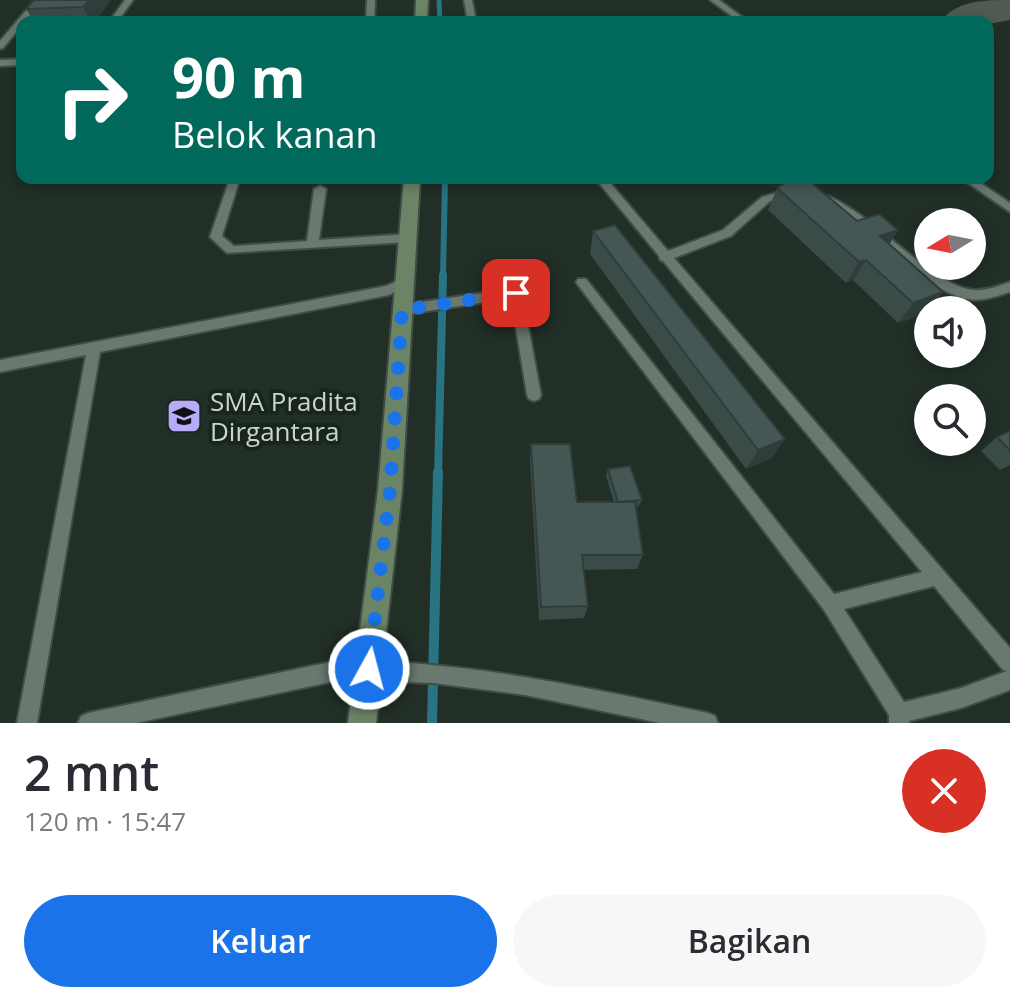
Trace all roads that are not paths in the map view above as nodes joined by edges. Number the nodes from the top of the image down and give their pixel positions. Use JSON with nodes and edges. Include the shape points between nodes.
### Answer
{"nodes":[{"id":1,"x":39,"y":0,"type":"edge"},
{"id":2,"x":714,"y":0,"type":"edge"},
{"id":3,"x":25,"y":16,"type":"edge"},
{"id":4,"x":737,"y":16,"type":"edge"},
{"id":5,"x":16,"y":27,"type":"edge"},
{"id":6,"x":0,"y":46,"type":"edge"},
{"id":7,"x":233,"y":184,"type":"edge"},
{"id":8,"x":412,"y":184,"type":"edge"},
{"id":9,"x":605,"y":184,"type":"edge"},
{"id":10,"x":975,"y":184,"type":"edge"},
{"id":11,"x":320,"y":189,"type":"dead end"},
{"id":12,"x":1010,"y":208,"type":"edge"},
{"id":13,"x":408,"y":238,"type":"junction"},
{"id":14,"x":312,"y":245,"type":"junction"},
{"id":15,"x":664,"y":257,"type":"junction"},
{"id":16,"x":406,"y":281,"type":"junction"},
{"id":17,"x":582,"y":282,"type":"dead end"},
{"id":18,"x":1010,"y":287,"type":"edge"},
{"id":19,"x":402,"y":310,"type":"junction"},
{"id":20,"x":94,"y":349,"type":"junction"},
{"id":21,"x":0,"y":366,"type":"edge"},
{"id":22,"x":534,"y":395,"type":"dead end"},
{"id":23,"x":935,"y":577,"type":"junction"},
{"id":24,"x":830,"y":604,"type":"junction"},
{"id":25,"x":1010,"y":663,"type":"edge"},
{"id":26,"x":369,"y":669,"type":"junction"},
{"id":27,"x":1010,"y":680,"type":"edge"},
{"id":28,"x":899,"y":718,"type":"edge"},
{"id":29,"x":27,"y":723,"type":"edge"},
{"id":30,"x":88,"y":723,"type":"edge"},
{"id":31,"x":362,"y":723,"type":"edge"},
{"id":32,"x":708,"y":723,"type":"edge"}],
"edges":[{"from":1,"to":3,"type":"lane"},
{"from":2,"to":4,"type":"lane"},
{"from":5,"to":6,"type":"lane"},
{"from":7,"to":14,"type":"lane","via":[[216,237],[221,244],[231,250]]},
{"from":8,"to":13,"type":"street"},
{"from":9,"to":15,"type":"lane"},
{"from":10,"to":12,"type":"lane"},
{"from":11,"to":14,"type":"lane"},
{"from":13,"to":14,"type":"lane"},
{"from":13,"to":16,"type":"street"},
{"from":15,"to":18,"type":"lane","via":[[739,226],[766,199],[805,192],[851,213],[953,289],[983,295]]},
{"from":15,"to":23,"type":"lane"},
{"from":16,"to":19,"type":"street"},
{"from":16,"to":20,"type":"lane","via":[[389,290]]},
{"from":17,"to":24,"type":"lane"},
{"from":19,"to":22,"type":"lane","via":[[516,293]]},
{"from":19,"to":26,"type":"street","via":[[390,490]]},
{"from":20,"to":21,"type":"lane"},
{"from":20,"to":29,"type":"lane"},
{"from":23,"to":24,"type":"lane"},
{"from":23,"to":25,"type":"lane"},
{"from":24,"to":28,"type":"lane"},
{"from":26,"to":30,"type":"lane","via":[[340,670]]},
{"from":26,"to":31,"type":"street"},
{"from":26,"to":32,"type":"lane","via":[[456,673]]},
{"from":27,"to":28,"type":"lane"}]}
